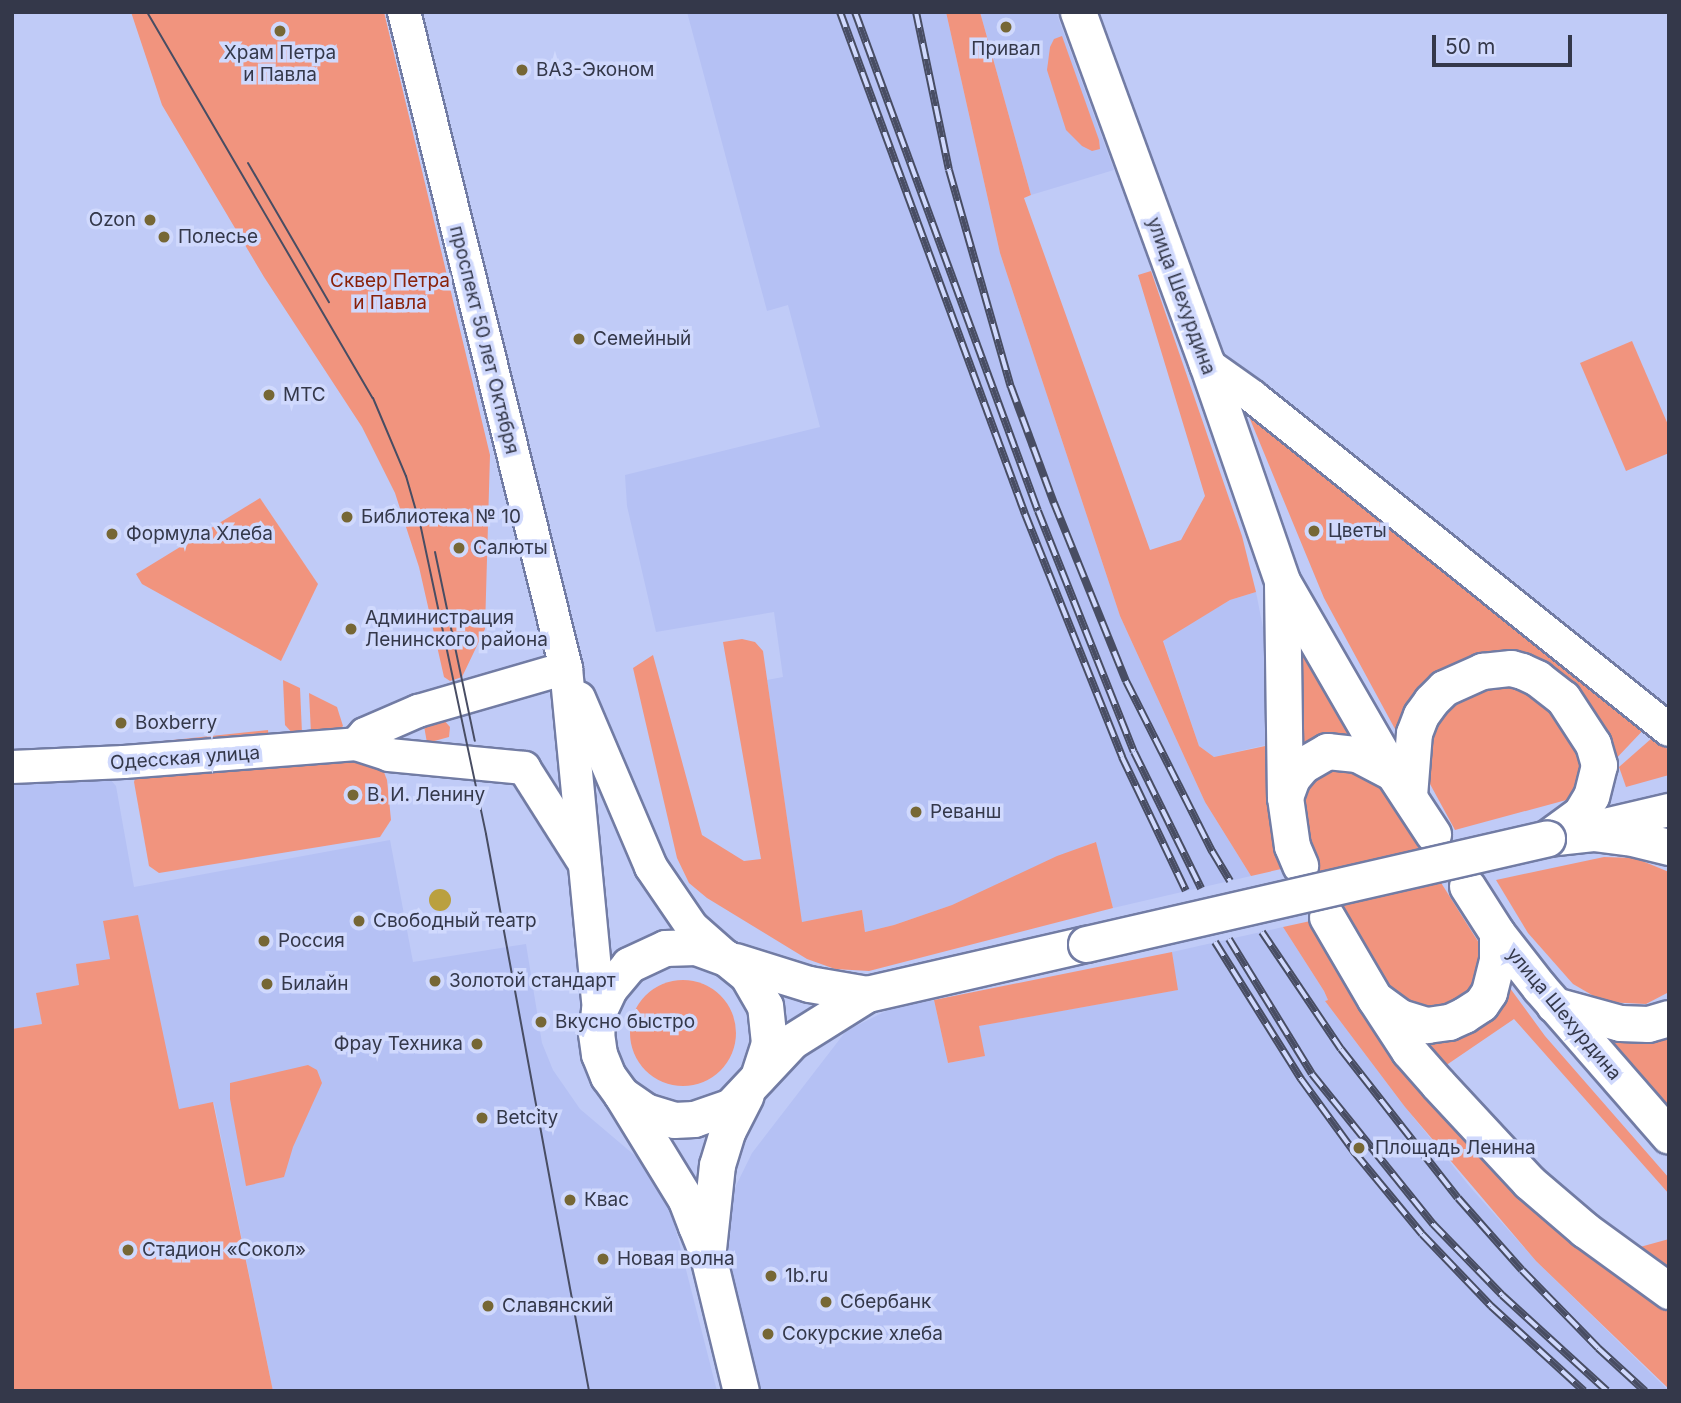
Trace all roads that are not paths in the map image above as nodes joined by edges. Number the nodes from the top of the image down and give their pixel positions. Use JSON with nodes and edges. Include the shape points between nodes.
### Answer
{"nodes":[{"id":1,"x":404,"y":12,"type":"edge"},
{"id":2,"x":1078,"y":12,"type":"edge"},
{"id":3,"x":1207,"y":363,"type":"junction"},
{"id":4,"x":1282,"y":581,"type":"junction"},
{"id":5,"x":566,"y":668,"type":"junction"},
{"id":6,"x":1669,"y":730,"type":"edge"},
{"id":7,"x":356,"y":744,"type":"junction"},
{"id":8,"x":12,"y":767,"type":"edge"},
{"id":9,"x":1401,"y":784,"type":"junction"},
{"id":10,"x":1284,"y":797,"type":"junction"},
{"id":11,"x":1669,"y":810,"type":"edge"},
{"id":12,"x":1433,"y":834,"type":"dead end"},
{"id":13,"x":1547,"y":838,"type":"junction"},
{"id":14,"x":1669,"y":847,"type":"edge"},
{"id":15,"x":1300,"y":864,"type":"dead end"},
{"id":16,"x":586,"y":865,"type":"junction"},
{"id":17,"x":1466,"y":886,"type":"dead end"},
{"id":18,"x":1327,"y":917,"type":"dead end"},
{"id":19,"x":1497,"y":933,"type":"junction"},
{"id":20,"x":726,"y":957,"type":"junction"},
{"id":21,"x":867,"y":995,"type":"junction"},
{"id":22,"x":1375,"y":999,"type":"junction"},
{"id":23,"x":1554,"y":1005,"type":"junction"},
{"id":24,"x":599,"y":1010,"type":"junction"},
{"id":25,"x":1669,"y":1018,"type":"edge"},
{"id":26,"x":754,"y":1083,"type":"junction"},
{"id":27,"x":621,"y":1094,"type":"junction"},
{"id":28,"x":1669,"y":1136,"type":"edge"},
{"id":29,"x":708,"y":1256,"type":"junction"},
{"id":30,"x":1669,"y":1291,"type":"edge"},
{"id":31,"x":741,"y":1391,"type":"edge"}],
"edges":[{"from":1,"to":5,"type":"street","name":"проспект 50 лет Октября"},
{"from":2,"to":3,"type":"main road","name":"улица Шехурдина"},
{"from":3,"to":4,"type":"main road","name":"улица Шехурдина"},
{"from":3,"to":6,"type":"street"},
{"from":4,"to":9,"type":"main road","name":"улица Шехурдина"},
{"from":4,"to":10,"type":"main road","name":"улица Шехурдина"},
{"from":5,"to":7,"type":"street","via":[[392,720]]},
{"from":5,"to":16,"type":"street","name":"проспект 50 лет Октября"},
{"from":5,"to":20,"type":"street","name":"проспект 50 лет Октября","via":[[651,867],[692,927]]},
{"from":7,"to":8,"type":"street","name":"Одесская улица"},
{"from":7,"to":16,"type":"street","via":[[389,755],[524,768]]},
{"from":9,"to":10,"type":"main road","via":[[1373,759],[1327,751],[1303,765]]},
{"from":9,"to":12,"type":"main road","name":"улица Шехурдина"},
{"from":9,"to":13,"type":"main road","via":[[1414,733],[1431,701],[1452,683],[1482,671],[1522,671],[1563,698],[1593,744],[1598,765],[1591,796],[1580,814]]},
{"from":10,"to":15,"type":"main road","name":"улица Шехурдина","via":[[1292,846]]},
{"from":11,"to":13,"type":"street"},
{"from":13,"to":14,"type":"main road","via":[[1593,833]]},
{"from":13,"to":21,"type":"main road","bridge":true},
{"from":16,"to":24,"type":"street","name":"проспект 50 лет Октября"},
{"from":17,"to":19,"type":"main road","name":"улица Шехурдина"},
{"from":18,"to":22,"type":"main road"},
{"from":19,"to":22,"type":"main road","via":[[1497,960],[1489,992],[1464,1015],[1449,1023],[1427,1025],[1400,1017]]},
{"from":19,"to":23,"type":"main road","name":"улица Шехурдина"},
{"from":20,"to":21,"type":"main road","via":[[809,984]]},
{"from":20,"to":24,"type":"main road","via":[[688,947],[650,953],[618,976]]},
{"from":20,"to":26,"type":"main road","via":[[747,975],[765,1006],[769,1043]]},
{"from":21,"to":26,"type":"main road","via":[[807,1030]]},
{"from":22,"to":30,"type":"main road","via":[[1409,1051],[1529,1182]]},
{"from":23,"to":25,"type":"main road","via":[[1620,1023],[1648,1024]]},
{"from":23,"to":28,"type":"main road","name":"улица Шехурдина"},
{"from":24,"to":27,"type":"main road","via":[[599,1054]]},
{"from":26,"to":27,"type":"main road","via":[[722,1111],[684,1120],[645,1111]]},
{"from":26,"to":29,"type":"main road","via":[[736,1113],[720,1156]]},
{"from":27,"to":29,"type":"main road","via":[[686,1200]]},
{"from":29,"to":31,"type":"main road"}]}
